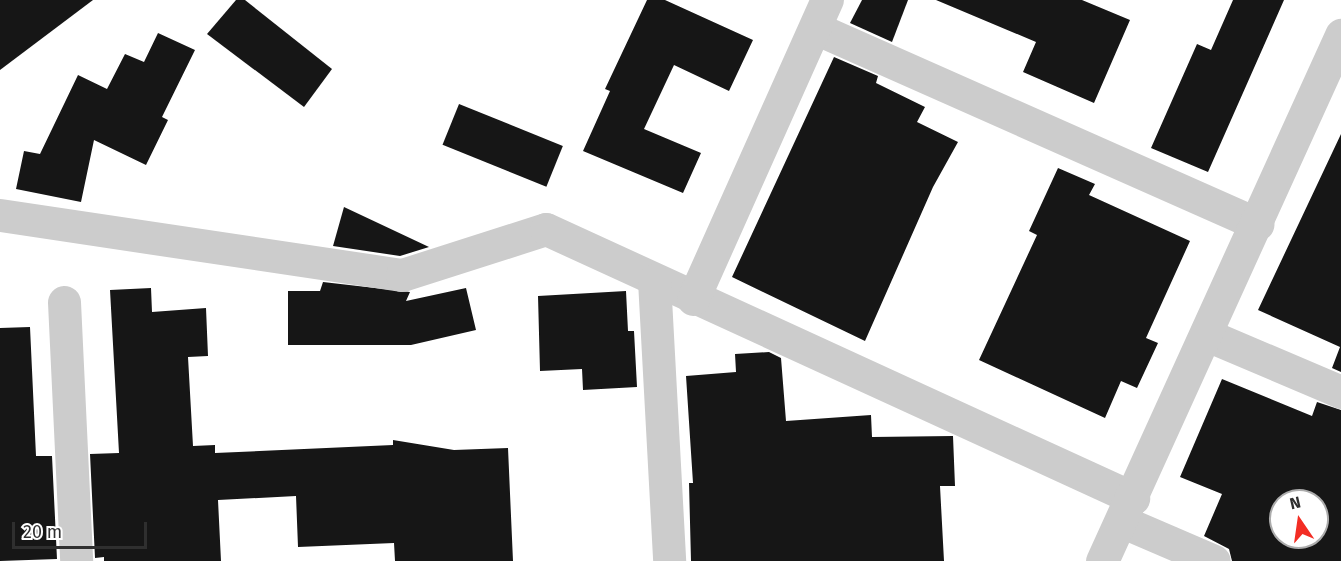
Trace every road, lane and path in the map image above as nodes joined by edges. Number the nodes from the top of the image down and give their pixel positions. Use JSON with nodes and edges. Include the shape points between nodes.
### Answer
{"nodes":[{"id":1,"x":821,"y":14,"type":"edge"},
{"id":2,"x":1341,"y":35,"type":"edge"},
{"id":3,"x":0,"y":215,"type":"edge"},
{"id":4,"x":1257,"y":224,"type":"junction"},
{"id":5,"x":654,"y":280,"type":"junction"},
{"id":6,"x":693,"y":299,"type":"junction"},
{"id":7,"x":64,"y":302,"type":"dead end"},
{"id":8,"x":1207,"y":334,"type":"junction"},
{"id":9,"x":1341,"y":392,"type":"edge"},
{"id":10,"x":1127,"y":510,"type":"junction"},
{"id":11,"x":75,"y":561,"type":"edge"},
{"id":12,"x":669,"y":561,"type":"edge"},
{"id":13,"x":1102,"y":561,"type":"edge"},
{"id":14,"x":1214,"y":561,"type":"edge"}],
"edges":[{"from":1,"to":4,"type":"street"},
{"from":1,"to":6,"type":"street"},
{"from":2,"to":4,"type":"street"},
{"from":3,"to":5,"type":"street","via":[[402,275],[546,229]]},
{"from":4,"to":8,"type":"street"},
{"from":5,"to":6,"type":"street"},
{"from":5,"to":12,"type":"street"},
{"from":6,"to":10,"type":"street"},
{"from":7,"to":11,"type":"street"},
{"from":8,"to":9,"type":"street"},
{"from":8,"to":10,"type":"street"},
{"from":10,"to":13,"type":"street"},
{"from":10,"to":14,"type":"street"}]}
